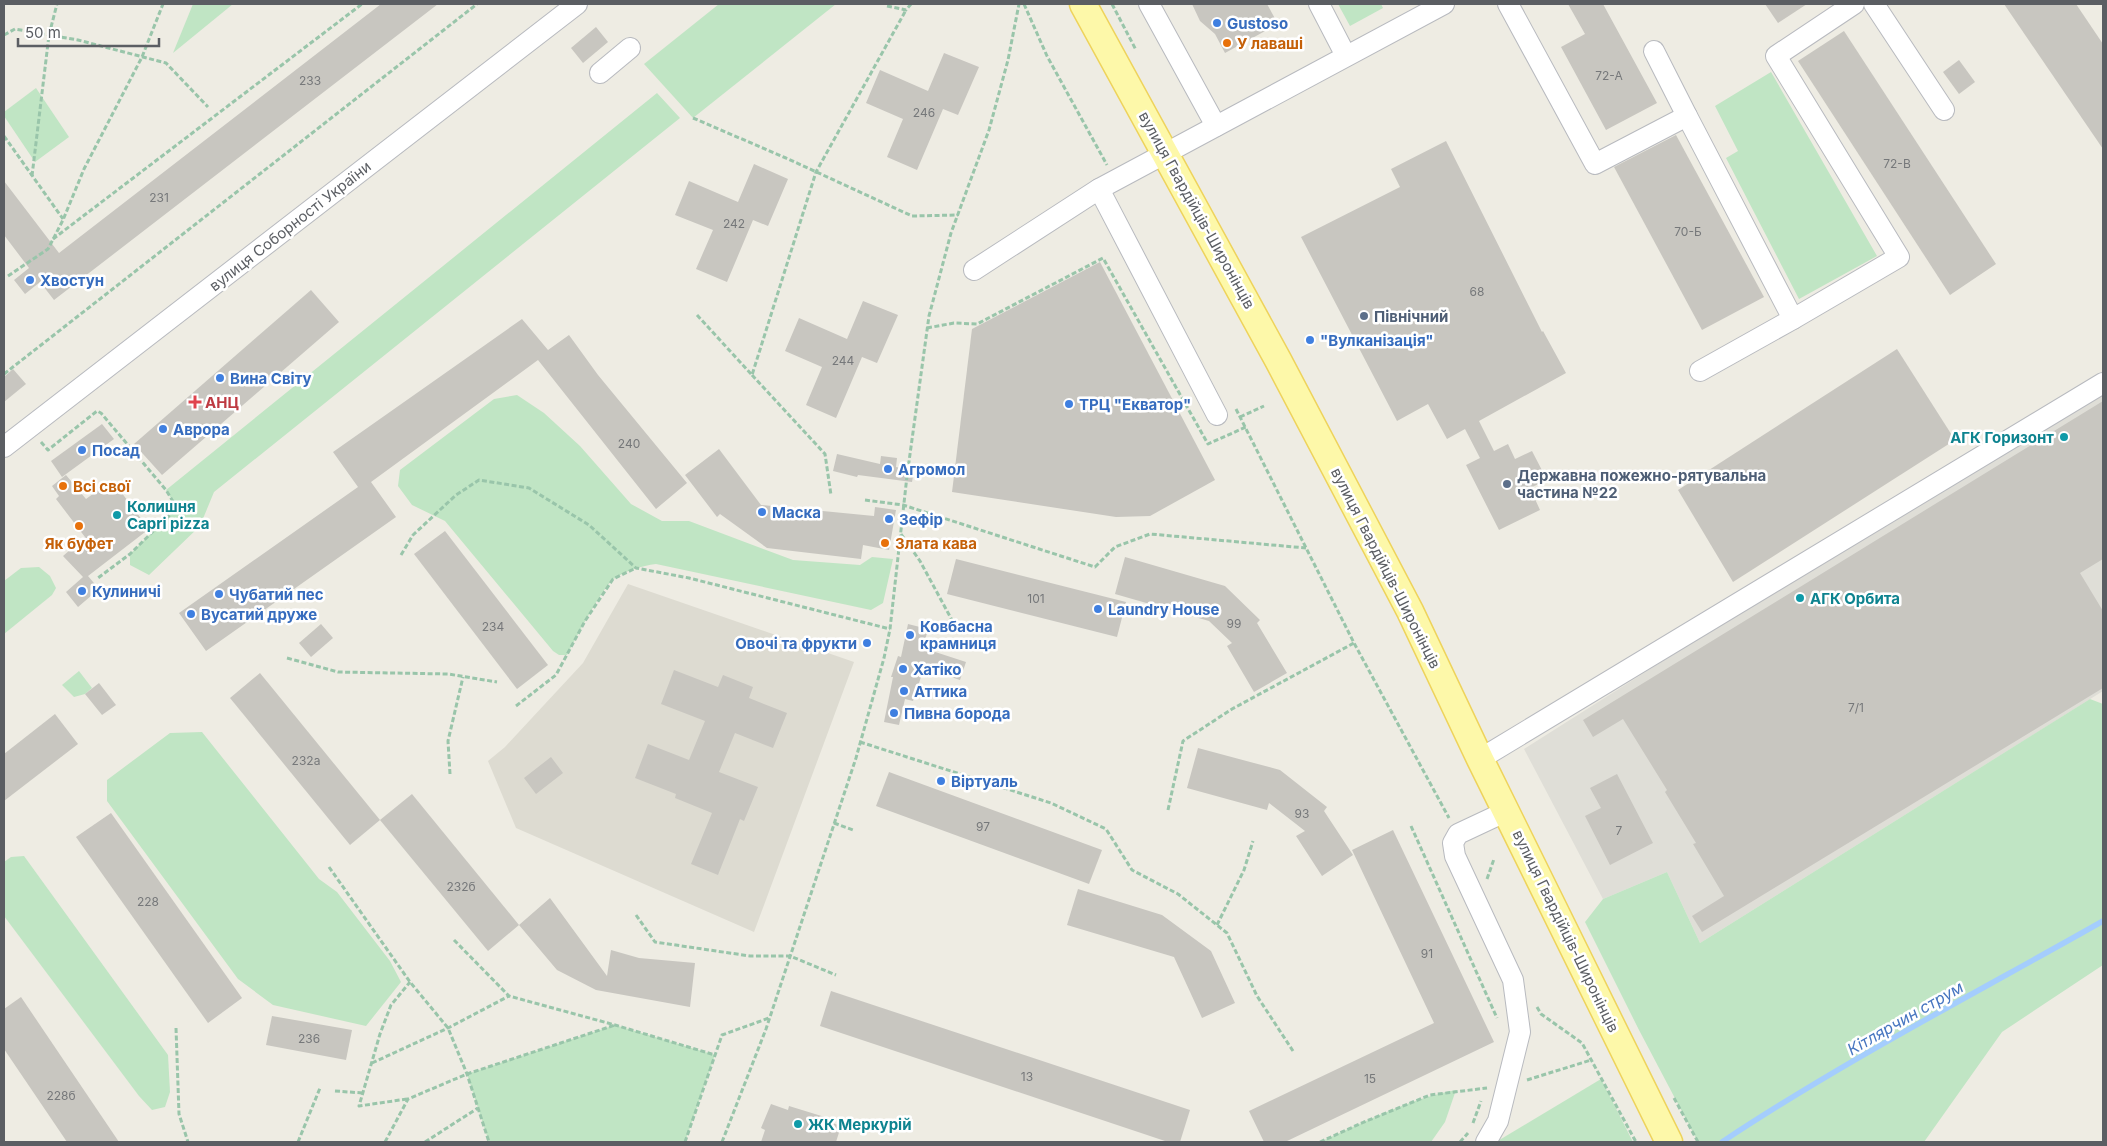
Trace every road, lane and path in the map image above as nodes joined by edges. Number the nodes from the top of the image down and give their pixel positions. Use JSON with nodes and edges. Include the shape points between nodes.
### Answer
{"nodes":[{"id":1,"x":57,"y":4,"type":"edge"},
{"id":2,"x":163,"y":4,"type":"edge"},
{"id":3,"x":362,"y":4,"type":"edge"},
{"id":4,"x":477,"y":4,"type":"edge"},
{"id":5,"x":577,"y":4,"type":"edge"},
{"id":6,"x":911,"y":4,"type":"edge"},
{"id":7,"x":1019,"y":4,"type":"edge"},
{"id":8,"x":1024,"y":4,"type":"edge"},
{"id":9,"x":1083,"y":4,"type":"edge"},
{"id":10,"x":1149,"y":4,"type":"edge"},
{"id":11,"x":1318,"y":4,"type":"edge"},
{"id":12,"x":1444,"y":4,"type":"edge"},
{"id":13,"x":1508,"y":4,"type":"edge"},
{"id":14,"x":1854,"y":4,"type":"edge"},
{"id":15,"x":1874,"y":4,"type":"edge"},
{"id":16,"x":887,"y":6,"type":"dead end"},
{"id":17,"x":906,"y":10,"type":"junction"},
{"id":18,"x":4,"y":34,"type":"edge"},
{"id":19,"x":49,"y":35,"type":"junction"},
{"id":20,"x":630,"y":48,"type":"dead end"},
{"id":21,"x":1654,"y":51,"type":"dead end"},
{"id":22,"x":1346,"y":56,"type":"junction"},
{"id":23,"x":142,"y":57,"type":"junction"},
{"id":24,"x":600,"y":73,"type":"dead end"},
{"id":25,"x":208,"y":107,"type":"dead end"},
{"id":26,"x":1944,"y":110,"type":"dead end"},
{"id":27,"x":1687,"y":116,"type":"junction"},
{"id":28,"x":693,"y":118,"type":"dead end"},
{"id":29,"x":1216,"y":126,"type":"junction"},
{"id":30,"x":4,"y":136,"type":"edge"},
{"id":31,"x":1166,"y":153,"type":"junction"},
{"id":32,"x":816,"y":172,"type":"junction"},
{"id":33,"x":32,"y":176,"type":"junction"},
{"id":34,"x":1107,"y":185,"type":"junction"},
{"id":35,"x":958,"y":215,"type":"junction"},
{"id":36,"x":63,"y":220,"type":"junction"},
{"id":37,"x":53,"y":239,"type":"junction"},
{"id":38,"x":974,"y":270,"type":"dead end"},
{"id":39,"x":8,"y":276,"type":"dead end"},
{"id":40,"x":697,"y":315,"type":"dead end"},
{"id":41,"x":1793,"y":319,"type":"junction"},
{"id":42,"x":927,"y":328,"type":"junction"},
{"id":43,"x":1700,"y":371,"type":"dead end"},
{"id":44,"x":4,"y":374,"type":"edge"},
{"id":45,"x":752,"y":375,"type":"junction"},
{"id":46,"x":2103,"y":383,"type":"edge"},
{"id":47,"x":1264,"y":406,"type":"dead end"},
{"id":48,"x":1217,"y":416,"type":"dead end"},
{"id":49,"x":1246,"y":427,"type":"junction"},
{"id":50,"x":28,"y":428,"type":"junction"},
{"id":51,"x":4,"y":448,"type":"edge"},
{"id":52,"x":831,"y":495,"type":"dead end"},
{"id":53,"x":865,"y":500,"type":"dead end"},
{"id":54,"x":904,"y":505,"type":"junction"},
{"id":55,"x":900,"y":534,"type":"junction"},
{"id":56,"x":1306,"y":548,"type":"junction"},
{"id":57,"x":401,"y":555,"type":"dead end"},
{"id":58,"x":636,"y":568,"type":"junction"},
{"id":59,"x":98,"y":578,"type":"dead end"},
{"id":60,"x":953,"y":622,"type":"dead end"},
{"id":61,"x":890,"y":629,"type":"junction"},
{"id":62,"x":1354,"y":643,"type":"junction"},
{"id":63,"x":287,"y":658,"type":"dead end"},
{"id":64,"x":463,"y":677,"type":"junction"},
{"id":65,"x":497,"y":682,"type":"dead end"},
{"id":66,"x":516,"y":706,"type":"dead end"},
{"id":67,"x":860,"y":742,"type":"junction"},
{"id":68,"x":1480,"y":759,"type":"junction"},
{"id":69,"x":450,"y":774,"type":"dead end"},
{"id":70,"x":1168,"y":810,"type":"dead end"},
{"id":71,"x":1507,"y":811,"type":"junction"},
{"id":72,"x":834,"y":823,"type":"junction"},
{"id":73,"x":1412,"y":826,"type":"dead end"},
{"id":74,"x":853,"y":830,"type":"dead end"},
{"id":75,"x":1458,"y":834,"type":"junction"},
{"id":76,"x":1253,"y":841,"type":"dead end"},
{"id":77,"x":1494,"y":859,"type":"dead end"},
{"id":78,"x":329,"y":867,"type":"dead end"},
{"id":79,"x":1486,"y":882,"type":"dead end"},
{"id":80,"x":636,"y":916,"type":"dead end"},
{"id":81,"x":1217,"y":925,"type":"junction"},
{"id":82,"x":454,"y":940,"type":"dead end"},
{"id":83,"x":790,"y":956,"type":"junction"},
{"id":84,"x":836,"y":975,"type":"dead end"},
{"id":85,"x":410,"y":982,"type":"junction"},
{"id":86,"x":509,"y":996,"type":"junction"},
{"id":87,"x":1536,"y":1005,"type":"dead end"},
{"id":88,"x":770,"y":1018,"type":"junction"},
{"id":89,"x":615,"y":1025,"type":"junction"},
{"id":90,"x":1501,"y":1025,"type":"dead end"},
{"id":91,"x":176,"y":1028,"type":"dead end"},
{"id":92,"x":448,"y":1028,"type":"junction"},
{"id":93,"x":1293,"y":1051,"type":"dead end"},
{"id":94,"x":715,"y":1055,"type":"junction"},
{"id":95,"x":1590,"y":1060,"type":"junction"},
{"id":96,"x":372,"y":1063,"type":"junction"},
{"id":97,"x":467,"y":1074,"type":"junction"},
{"id":98,"x":1498,"y":1083,"type":"junction"},
{"id":99,"x":320,"y":1088,"type":"dead end"},
{"id":100,"x":1486,"y":1088,"type":"junction"},
{"id":101,"x":334,"y":1091,"type":"dead end"},
{"id":102,"x":363,"y":1093,"type":"junction"},
{"id":103,"x":408,"y":1099,"type":"junction"},
{"id":104,"x":478,"y":1108,"type":"junction"},
{"id":105,"x":1472,"y":1124,"type":"dead end"},
{"id":106,"x":1478,"y":1138,"type":"edge"},
{"id":107,"x":188,"y":1142,"type":"edge"},
{"id":108,"x":298,"y":1142,"type":"edge"},
{"id":109,"x":385,"y":1142,"type":"edge"},
{"id":110,"x":425,"y":1142,"type":"edge"},
{"id":111,"x":489,"y":1142,"type":"edge"},
{"id":112,"x":684,"y":1142,"type":"edge"},
{"id":113,"x":722,"y":1142,"type":"edge"},
{"id":114,"x":1320,"y":1142,"type":"edge"},
{"id":115,"x":1460,"y":1142,"type":"edge"},
{"id":116,"x":1636,"y":1142,"type":"edge"},
{"id":117,"x":1669,"y":1142,"type":"edge"}],
"edges":[{"from":1,"to":19,"type":"path"},
{"from":2,"to":23,"type":"path"},
{"from":3,"to":37,"type":"path"},
{"from":4,"to":44,"type":"path"},
{"from":5,"to":50,"type":"street","name":"вулиця Соборності України"},
{"from":6,"to":17,"type":"path"},
{"from":7,"to":35,"type":"path","via":[[989,130]]},
{"from":8,"to":34,"type":"path"},
{"from":9,"to":31,"type":"main road","name":"вулиця Гвардійців-Широнінців"},
{"from":10,"to":29,"type":"street"},
{"from":11,"to":22,"type":"street"},
{"from":12,"to":22,"type":"street"},
{"from":13,"to":27,"type":"street","via":[[1595,164]]},
{"from":14,"to":41,"type":"street","via":[[1776,56],[1899,257]]},
{"from":15,"to":26,"type":"street"},
{"from":16,"to":17,"type":"path"},
{"from":17,"to":32,"type":"path"},
{"from":18,"to":19,"type":"path","via":[[15,29]]},
{"from":19,"to":23,"type":"path"},
{"from":19,"to":33,"type":"path"},
{"from":20,"to":24,"type":"street"},
{"from":21,"to":27,"type":"street"},
{"from":22,"to":29,"type":"street"},
{"from":23,"to":25,"type":"path","via":[[166,63]]},
{"from":23,"to":36,"type":"path","via":[[84,169]]},
{"from":27,"to":41,"type":"street"},
{"from":28,"to":32,"type":"path"},
{"from":29,"to":31,"type":"street"},
{"from":30,"to":33,"type":"path"},
{"from":31,"to":34,"type":"street"},
{"from":31,"to":68,"type":"main road","name":"вулиця Гвардійців-Широнінців","via":[[1410,611]]},
{"from":32,"to":35,"type":"path","via":[[912,216]]},
{"from":32,"to":45,"type":"path"},
{"from":33,"to":36,"type":"path"},
{"from":34,"to":38,"type":"street"},
{"from":34,"to":48,"type":"street"},
{"from":35,"to":42,"type":"path"},
{"from":36,"to":37,"type":"path"},
{"from":37,"to":39,"type":"path","via":[[48,249]]},
{"from":40,"to":45,"type":"path"},
{"from":41,"to":43,"type":"street"},
{"from":42,"to":49,"type":"path","via":[[954,323],[977,324],[1103,258],[1208,444]]},
{"from":42,"to":54,"type":"path"},
{"from":45,"to":52,"type":"path","via":[[825,454]]},
{"from":46,"to":68,"type":"street"},
{"from":47,"to":49,"type":"path","via":[[1239,415]]},
{"from":49,"to":56,"type":"path"},
{"from":50,"to":51,"type":"street","name":"вулиця Соборності України"},
{"from":50,"to":59,"type":"path","via":[[48,450],[97,411],[101,413],[166,490],[177,508],[130,554]]},
{"from":53,"to":54,"type":"path"},
{"from":54,"to":55,"type":"path"},
{"from":54,"to":56,"type":"path","via":[[1095,566],[1115,548],[1150,534]]},
{"from":55,"to":60,"type":"path","via":[[920,561]]},
{"from":55,"to":61,"type":"path"},
{"from":56,"to":62,"type":"path"},
{"from":57,"to":58,"type":"path","via":[[413,535],[456,495],[479,480],[529,488],[589,525]]},
{"from":58,"to":61,"type":"path","via":[[689,578]]},
{"from":58,"to":66,"type":"path","via":[[613,579],[585,620],[556,675]]},
{"from":61,"to":67,"type":"path"},
{"from":62,"to":70,"type":"path","via":[[1232,709],[1182,741]]},
{"from":62,"to":75,"type":"path"},
{"from":63,"to":64,"type":"path","via":[[338,672]]},
{"from":64,"to":65,"type":"path"},
{"from":64,"to":69,"type":"path","via":[[448,742]]},
{"from":67,"to":72,"type":"path"},
{"from":67,"to":81,"type":"path","via":[[1051,802],[1106,829],[1132,870],[1178,894]]},
{"from":68,"to":71,"type":"main road","name":"вулиця Гвардійців-Широнінців"},
{"from":71,"to":75,"type":"street"},
{"from":71,"to":117,"type":"main road","name":"вулиця Гвардійців-Широнінців"},
{"from":72,"to":74,"type":"path"},
{"from":72,"to":83,"type":"path"},
{"from":73,"to":90,"type":"path"},
{"from":75,"to":98,"type":"street","via":[[1452,843],[1455,856],[1513,980],[1520,1032]]},
{"from":76,"to":81,"type":"path","via":[[1244,870]]},
{"from":77,"to":79,"type":"path"},
{"from":78,"to":85,"type":"path"},
{"from":80,"to":83,"type":"path","via":[[654,942],[750,956]]},
{"from":81,"to":93,"type":"path","via":[[1227,933],[1257,996]]},
{"from":82,"to":86,"type":"path"},
{"from":83,"to":84,"type":"path"},
{"from":83,"to":88,"type":"path"},
{"from":85,"to":92,"type":"path"},
{"from":85,"to":96,"type":"path","via":[[391,1005]]},
{"from":86,"to":89,"type":"path"},
{"from":86,"to":92,"type":"path"},
{"from":87,"to":95,"type":"path","via":[[1540,1014],[1582,1043]]},
{"from":88,"to":94,"type":"path","via":[[722,1034]]},
{"from":88,"to":113,"type":"path"},
{"from":89,"to":94,"type":"path"},
{"from":89,"to":97,"type":"path"},
{"from":91,"to":107,"type":"path","via":[[179,1114]]},
{"from":92,"to":96,"type":"path"},
{"from":92,"to":97,"type":"path"},
{"from":94,"to":112,"type":"path"},
{"from":95,"to":98,"type":"path"},
{"from":95,"to":116,"type":"path"},
{"from":96,"to":102,"type":"path"},
{"from":97,"to":103,"type":"path"},
{"from":97,"to":104,"type":"path"},
{"from":98,"to":100,"type":"path"},
{"from":98,"to":100,"type":"path"},
{"from":98,"to":106,"type":"street","via":[[1498,1121]]},
{"from":99,"to":108,"type":"path"},
{"from":100,"to":105,"type":"path"},
{"from":100,"to":114,"type":"path","via":[[1430,1095]]},
{"from":101,"to":102,"type":"path"},
{"from":102,"to":103,"type":"path","via":[[359,1106]]},
{"from":103,"to":109,"type":"path"},
{"from":104,"to":110,"type":"path"},
{"from":104,"to":111,"type":"path"},
{"from":106,"to":115,"type":"path"}]}
